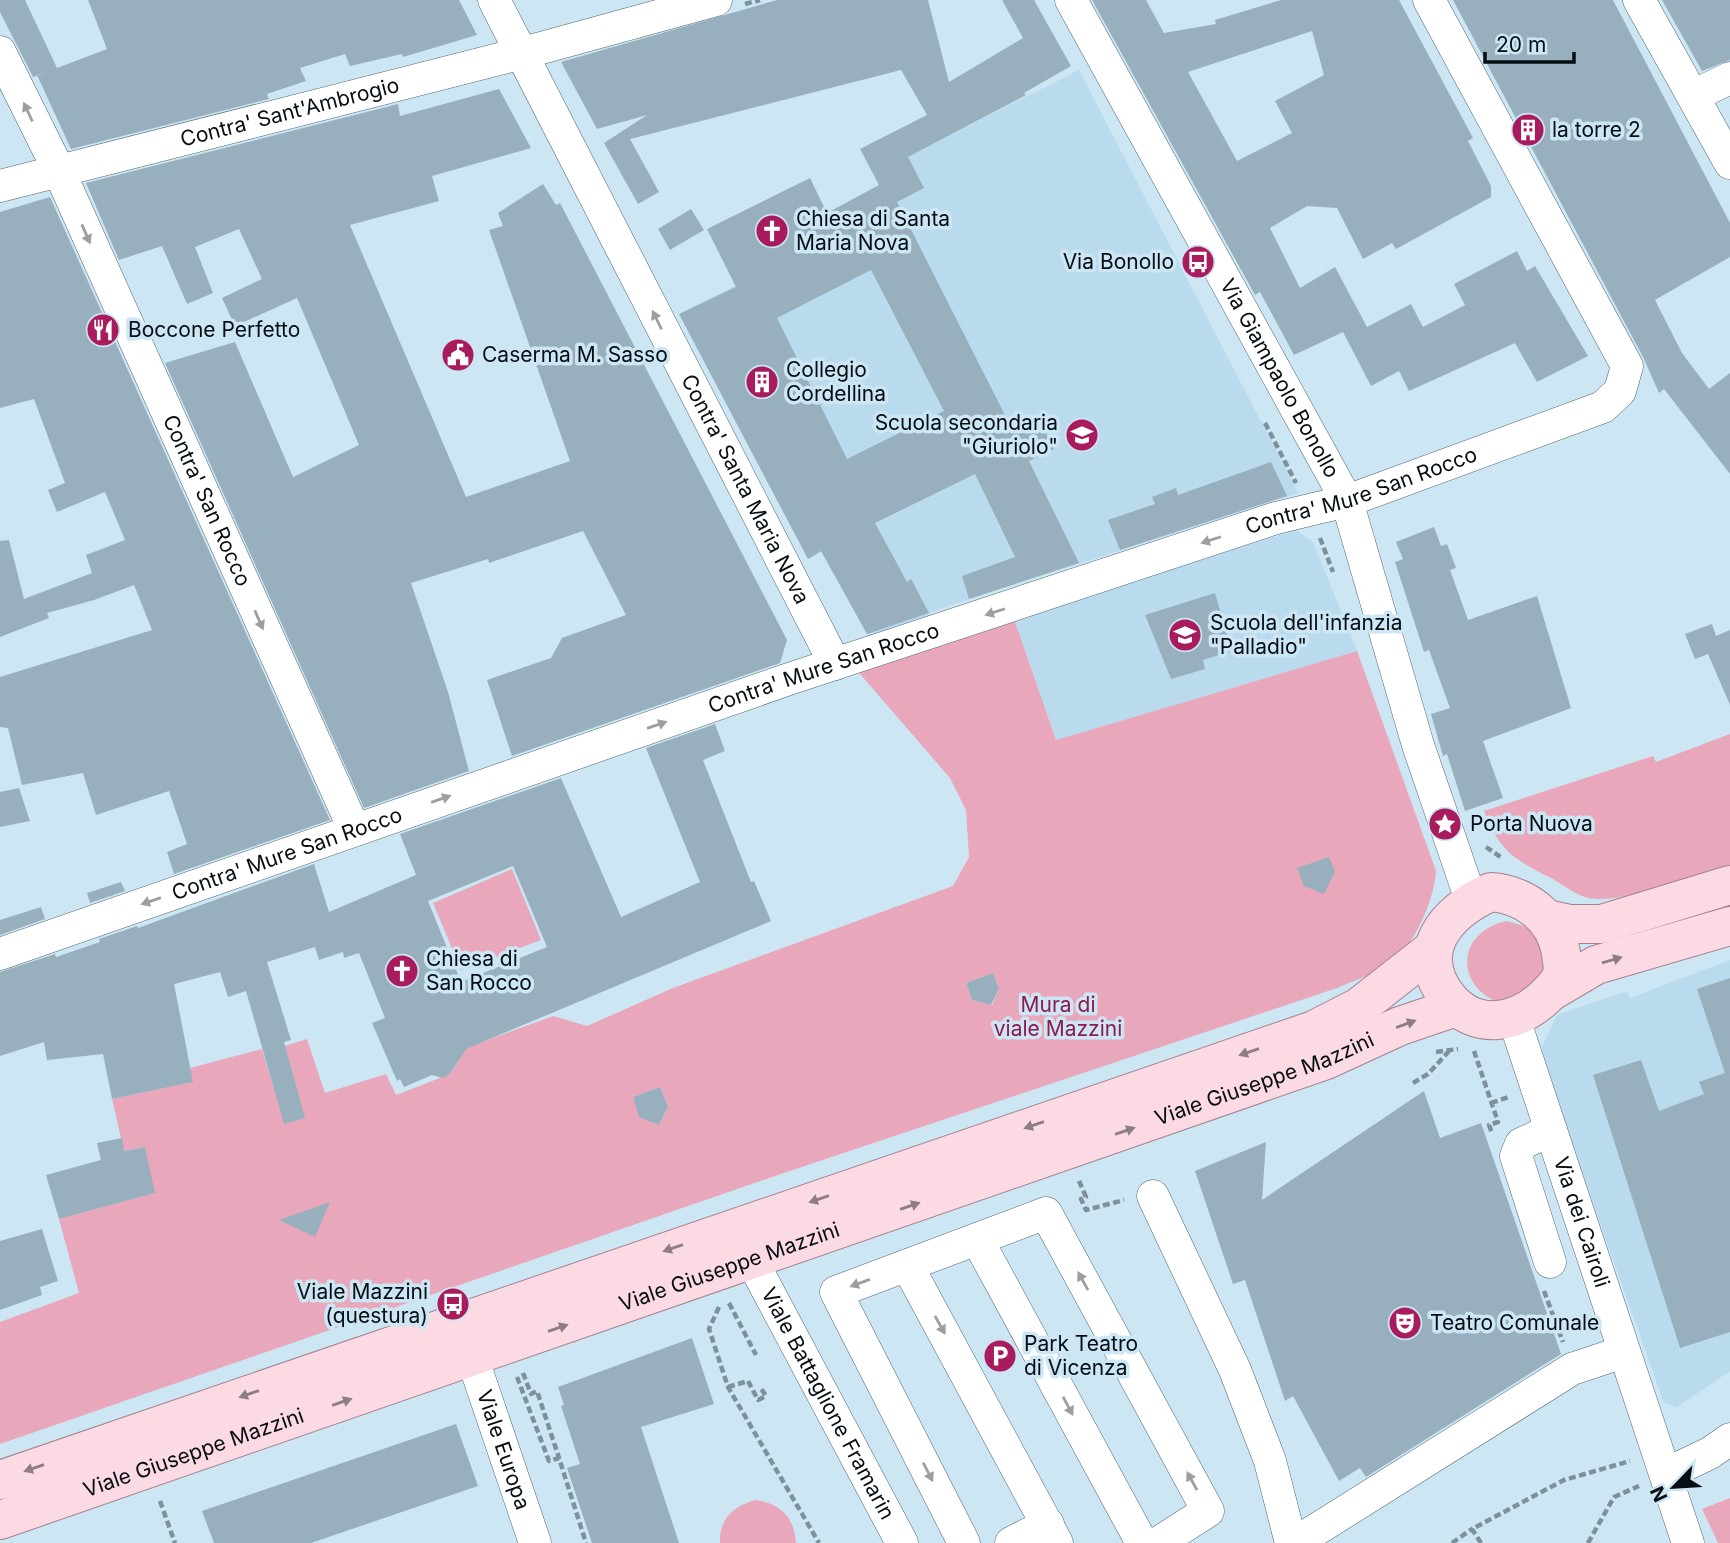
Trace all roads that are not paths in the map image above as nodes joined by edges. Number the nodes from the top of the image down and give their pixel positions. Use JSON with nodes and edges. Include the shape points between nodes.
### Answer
{"nodes":[{"id":1,"x":494,"y":0,"type":"edge"},
{"id":2,"x":716,"y":0,"type":"edge"},
{"id":3,"x":1071,"y":0,"type":"edge"},
{"id":4,"x":1429,"y":0,"type":"edge"},
{"id":5,"x":1639,"y":0,"type":"edge"},
{"id":6,"x":0,"y":52,"type":"edge"},
{"id":7,"x":523,"y":53,"type":"junction"},
{"id":8,"x":1730,"y":78,"type":"edge"},
{"id":9,"x":1693,"y":96,"type":"junction"},
{"id":10,"x":1730,"y":163,"type":"edge"},
{"id":11,"x":58,"y":171,"type":"junction"},
{"id":12,"x":0,"y":186,"type":"edge"},
{"id":13,"x":1347,"y":501,"type":"junction"},
{"id":14,"x":835,"y":664,"type":"junction"},
{"id":15,"x":354,"y":829,"type":"junction"},
{"id":16,"x":1730,"y":885,"type":"edge"},
{"id":17,"x":1472,"y":900,"type":"junction"},
{"id":18,"x":1547,"y":919,"type":"junction"},
{"id":19,"x":1730,"y":926,"type":"edge"},
{"id":20,"x":1433,"y":948,"type":"junction"},
{"id":21,"x":0,"y":954,"type":"edge"},
{"id":22,"x":1552,"y":991,"type":"junction"},
{"id":23,"x":1456,"y":1007,"type":"junction"},
{"id":24,"x":1514,"y":1019,"type":"junction"},
{"id":25,"x":1551,"y":1130,"type":"junction"},
{"id":26,"x":1153,"y":1196,"type":"dead end"},
{"id":27,"x":738,"y":1226,"type":"junction"},
{"id":28,"x":977,"y":1239,"type":"junction"},
{"id":29,"x":754,"y":1260,"type":"junction"},
{"id":30,"x":1550,"y":1262,"type":"dead end"},
{"id":31,"x":907,"y":1265,"type":"junction"},
{"id":32,"x":1623,"y":1352,"type":"junction"},
{"id":33,"x":501,"y":1358,"type":"junction"},
{"id":34,"x":1730,"y":1439,"type":"edge"},
{"id":35,"x":1656,"y":1479,"type":"junction"},
{"id":36,"x":0,"y":1480,"type":"edge"},
{"id":37,"x":0,"y":1520,"type":"edge"},
{"id":38,"x":1053,"y":1533,"type":"edge"},
{"id":39,"x":535,"y":1543,"type":"edge"},
{"id":40,"x":902,"y":1543,"type":"edge"},
{"id":41,"x":964,"y":1543,"type":"edge"},
{"id":42,"x":1011,"y":1543,"type":"edge"},
{"id":43,"x":1142,"y":1543,"type":"edge"},
{"id":44,"x":1158,"y":1543,"type":"edge"},
{"id":45,"x":1293,"y":1543,"type":"edge"},
{"id":46,"x":1688,"y":1543,"type":"edge"}],
"edges":[{"from":1,"to":7,"type":"street","name":"Contra' Santa Maria Nova"},
{"from":2,"to":7,"type":"street","name":"Contra' Sant'Ambrogio"},
{"from":3,"to":13,"type":"street","name":"Via Giampaolo Bonollo"},
{"from":4,"to":13,"type":"street","name":"Contra' Mure San Rocco","via":[[1627,366],[1620,391],[1603,407]]},
{"from":5,"to":9,"type":"street"},
{"from":11,"to":6,"type":"street","name":"Contra' San Rocco","one_way":true},
{"from":7,"to":11,"type":"street","name":"Contra' Sant'Ambrogio"},
{"from":14,"to":7,"type":"street","name":"Contra' Santa Maria Nova","one_way":true},
{"from":8,"to":9,"type":"street"},
{"from":9,"to":10,"type":"street"},
{"from":11,"to":12,"type":"street","name":"Contra' Sant'Ambrogio"},
{"from":11,"to":15,"type":"street","name":"Contra' San Rocco","one_way":true},
{"from":13,"to":14,"type":"street","name":"Contra' Mure San Rocco","one_way":true,"via":[[1276,518]]},
{"from":13,"to":17,"type":"street","name":"Via Giampaolo Bonollo","via":[[1418,745]]},
{"from":15,"to":14,"type":"street","name":"Contra' Mure San Rocco","one_way":true},
{"from":15,"to":21,"type":"street","name":"Contra' Mure San Rocco","one_way":true,"via":[[328,850]]},
{"from":16,"to":18,"type":"main road","via":[[1602,925]]},
{"from":17,"to":18,"type":"main road","via":[[1491,892],[1510,894]]},
{"from":17,"to":20,"type":"main road","via":[[1443,928]]},
{"from":18,"to":22,"type":"main road","via":[[1556,933],[1562,963],[1562,975]]},
{"from":22,"to":19,"type":"main road","one_way":true,"via":[[1596,965]]},
{"from":20,"to":23,"type":"main road","via":[[1436,979]]},
{"from":20,"to":27,"type":"main road","name":"Viale Giuseppe Mazzini","one_way":true,"via":[[1359,1007],[1314,1030]]},
{"from":22,"to":24,"type":"main road"},
{"from":23,"to":24,"type":"main road","via":[[1478,1018]]},
{"from":29,"to":23,"type":"main road","name":"Viale Giuseppe Mazzini","one_way":true,"via":[[1326,1060],[1400,1026]]},
{"from":24,"to":25,"type":"street","name":"Via dei Cairoli"},
{"from":25,"to":30,"type":"street","via":[[1521,1144],[1516,1156]]},
{"from":25,"to":32,"type":"street","name":"Via dei Cairoli"},
{"from":26,"to":45,"type":"street","via":[[1235,1370],[1270,1461]]},
{"from":27,"to":29,"type":"street","name":"Viale Battaglione Framarin"},
{"from":27,"to":36,"type":"main road","name":"Viale Giuseppe Mazzini","one_way":true},
{"from":28,"to":31,"type":"street"},
{"from":28,"to":43,"type":"street","one_way":true},
{"from":44,"to":28,"type":"street","one_way":true,"via":[[1208,1511],[1046,1213]]},
{"from":33,"to":29,"type":"main road","name":"Viale Giuseppe Mazzini","one_way":true},
{"from":29,"to":40,"type":"street","name":"Viale Battaglione Framarin"},
{"from":31,"to":38,"type":"street","one_way":true},
{"from":31,"to":41,"type":"street","one_way":true,"via":[[836,1292]]},
{"from":32,"to":35,"type":"street","name":"Via dei Cairoli"},
{"from":32,"to":45,"type":"street","via":[[1572,1369]]},
{"from":37,"to":33,"type":"main road","name":"Viale Giuseppe Mazzini","one_way":true},
{"from":33,"to":39,"type":"street","name":"Viale Europa"},
{"from":34,"to":35,"type":"street"},
{"from":35,"to":46,"type":"street","name":"Via dei Cairoli"},
{"from":38,"to":42,"type":"street"}]}
